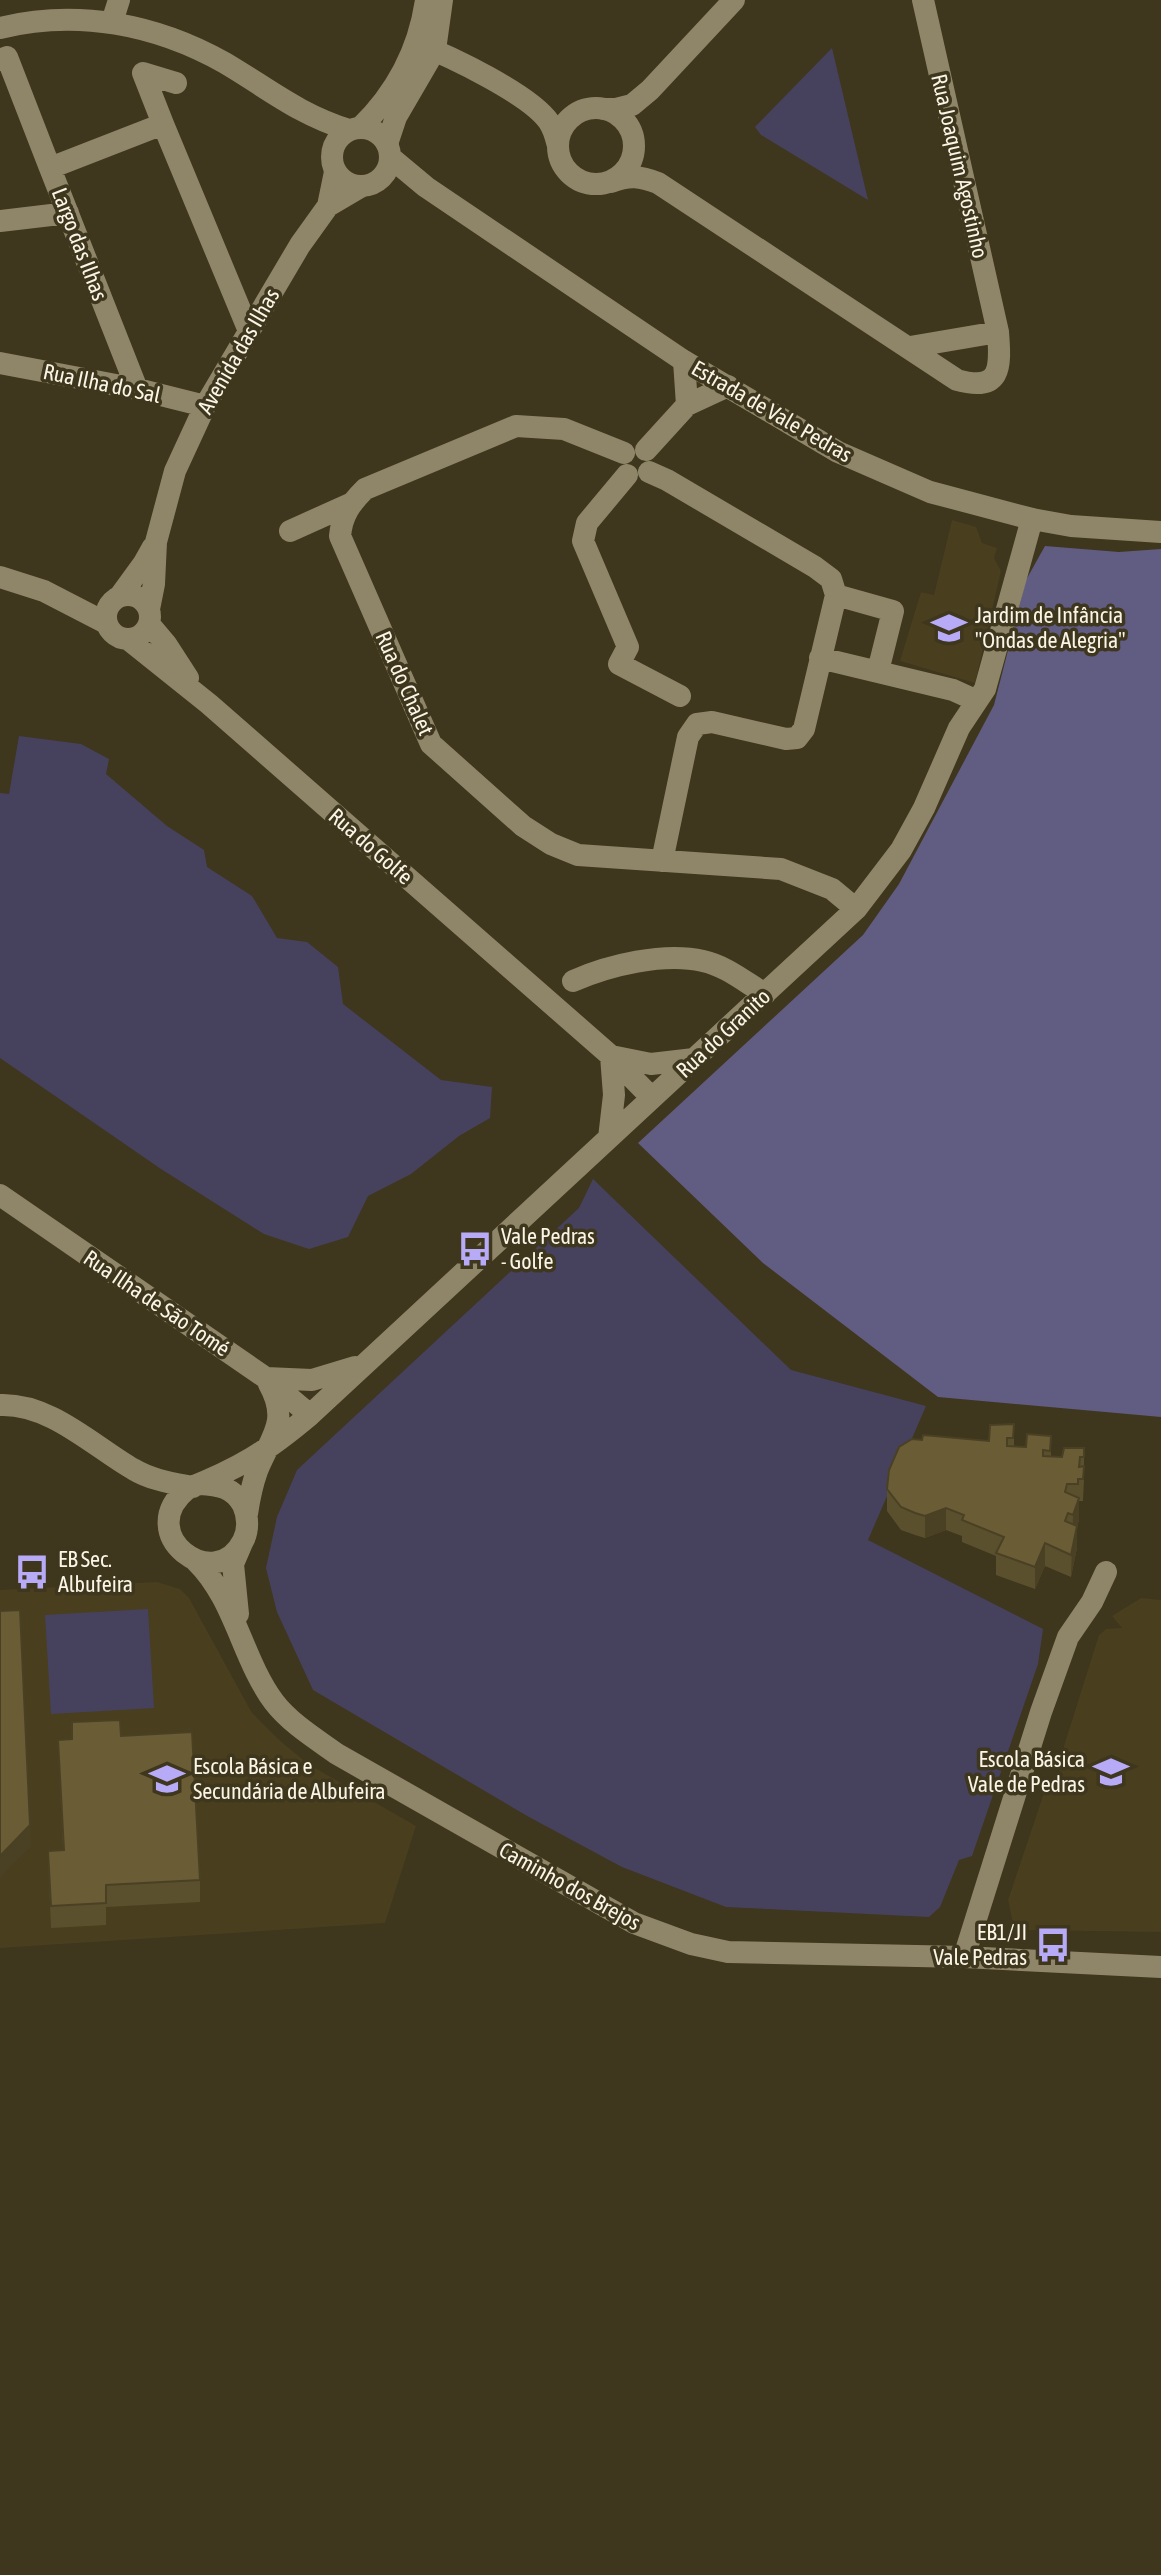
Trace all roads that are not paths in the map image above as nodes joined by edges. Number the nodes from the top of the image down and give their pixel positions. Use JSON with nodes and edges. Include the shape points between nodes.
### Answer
{"nodes":[{"id":1,"x":426,"y":0,"type":"edge"},
{"id":2,"x":442,"y":0,"type":"edge"},
{"id":3,"x":734,"y":0,"type":"edge"},
{"id":4,"x":923,"y":0,"type":"edge"},
{"id":5,"x":116,"y":11,"type":"edge"},
{"id":6,"x":0,"y":28,"type":"edge"},
{"id":7,"x":426,"y":47,"type":"junction"},
{"id":8,"x":0,"y":60,"type":"edge"},
{"id":9,"x":176,"y":83,"type":"dead end"},
{"id":10,"x":650,"y":90,"type":"junction"},
{"id":11,"x":534,"y":107,"type":"junction"},
{"id":12,"x":297,"y":110,"type":"junction"},
{"id":13,"x":586,"y":110,"type":"junction"},
{"id":14,"x":163,"y":124,"type":"junction"},
{"id":15,"x":354,"y":129,"type":"junction"},
{"id":16,"x":632,"y":135,"type":"junction"},
{"id":17,"x":558,"y":146,"type":"junction"},
{"id":18,"x":388,"y":151,"type":"junction"},
{"id":19,"x":334,"y":163,"type":"junction"},
{"id":20,"x":50,"y":168,"type":"junction"},
{"id":21,"x":611,"y":182,"type":"junction"},
{"id":22,"x":658,"y":183,"type":"junction"},
{"id":23,"x":370,"y":184,"type":"junction"},
{"id":24,"x":426,"y":187,"type":"junction"},
{"id":25,"x":328,"y":206,"type":"junction"},
{"id":26,"x":68,"y":213,"type":"junction"},
{"id":27,"x":0,"y":221,"type":"edge"},
{"id":28,"x":249,"y":331,"type":"junction"},
{"id":29,"x":998,"y":332,"type":"junction"},
{"id":30,"x":910,"y":347,"type":"junction"},
{"id":31,"x":684,"y":361,"type":"junction"},
{"id":32,"x":0,"y":363,"type":"edge"},
{"id":33,"x":728,"y":386,"type":"junction"},
{"id":34,"x":137,"y":389,"type":"junction"},
{"id":35,"x":687,"y":405,"type":"junction"},
{"id":36,"x":205,"y":406,"type":"junction"},
{"id":37,"x":637,"y":463,"type":"junction"},
{"id":38,"x":350,"y":504,"type":"junction"},
{"id":39,"x":1032,"y":519,"type":"junction"},
{"id":40,"x":290,"y":531,"type":"dead end"},
{"id":41,"x":1161,"y":532,"type":"edge"},
{"id":42,"x":156,"y":542,"type":"junction"},
{"id":43,"x":0,"y":577,"type":"edge"},
{"id":44,"x":833,"y":587,"type":"junction"},
{"id":45,"x":112,"y":607,"type":"junction"},
{"id":46,"x":149,"y":617,"type":"junction"},
{"id":47,"x":129,"y":640,"type":"junction"},
{"id":48,"x":820,"y":658,"type":"junction"},
{"id":49,"x":878,"y":671,"type":"junction"},
{"id":50,"x":680,"y":696,"type":"dead end"},
{"id":51,"x":975,"y":700,"type":"junction"},
{"id":52,"x":209,"y":704,"type":"junction"},
{"id":53,"x":662,"y":861,"type":"junction"},
{"id":54,"x":856,"y":909,"type":"junction"},
{"id":55,"x":573,"y":981,"type":"dead end"},
{"id":56,"x":765,"y":994,"type":"junction"},
{"id":57,"x":611,"y":1056,"type":"junction"},
{"id":58,"x":694,"y":1059,"type":"junction"},
{"id":59,"x":652,"y":1098,"type":"junction"},
{"id":60,"x":609,"y":1138,"type":"junction"},
{"id":61,"x":0,"y":1195,"type":"edge"},
{"id":62,"x":365,"y":1363,"type":"junction"},
{"id":63,"x":266,"y":1378,"type":"junction"},
{"id":64,"x":0,"y":1405,"type":"edge"},
{"id":65,"x":310,"y":1415,"type":"junction"},
{"id":66,"x":270,"y":1449,"type":"junction"},
{"id":67,"x":136,"y":1471,"type":"junction"},
{"id":68,"x":196,"y":1485,"type":"junction"},
{"id":69,"x":247,"y":1514,"type":"junction"},
{"id":70,"x":168,"y":1516,"type":"junction"},
{"id":71,"x":242,"y":1543,"type":"junction"},
{"id":72,"x":196,"y":1561,"type":"junction"},
{"id":73,"x":1106,"y":1572,"type":"dead end"},
{"id":74,"x":246,"y":1651,"type":"junction"},
{"id":75,"x":964,"y":1957,"type":"junction"},
{"id":76,"x":1161,"y":1967,"type":"edge"}],
"edges":[{"from":1,"to":7,"type":"street"},
{"from":2,"to":7,"type":"street"},
{"from":3,"to":10,"type":"street","name":"Rua Joaquim Agostinho"},
{"from":4,"to":29,"type":"street","name":"Rua Joaquim Agostinho"},
{"from":5,"to":6,"type":"street"},
{"from":5,"to":12,"type":"street","via":[[224,63]]},
{"from":7,"to":11,"type":"street","name":"Rua Joaquim Agostinho","via":[[457,59]]},
{"from":7,"to":15,"type":"street","via":[[376,112]]},
{"from":7,"to":18,"type":"street","via":[[396,117]]},
{"from":8,"to":20,"type":"street","via":[[7,57]]},
{"from":9,"to":14,"type":"street","via":[[143,73]]},
{"from":10,"to":13,"type":"street","name":"Rua Joaquim Agostinho","via":[[632,105]]},
{"from":10,"to":16,"type":"street","name":"Rua Joaquim Agostinho"},
{"from":11,"to":13,"type":"street","name":"Rua Joaquim Agostinho","via":[[561,113]]},
{"from":11,"to":17,"type":"street","name":"Rua Joaquim Agostinho","via":[[549,121]]},
{"from":12,"to":15,"type":"street"},
{"from":12,"to":19,"type":"street","via":[[321,134]]},
{"from":13,"to":16,"type":"street","name":"Rua Joaquim Agostinho","via":[[616,114]]},
{"from":13,"to":17,"type":"street","via":[[567,121]]},
{"from":14,"to":20,"type":"street","name":"Largo das Ilhas"},
{"from":14,"to":28,"type":"street"},
{"from":15,"to":18,"type":"street","via":[[376,132]]},
{"from":15,"to":19,"type":"street","via":[[334,144]]},
{"from":16,"to":21,"type":"street","name":"Rua Joaquim Agostinho","via":[[629,165]]},
{"from":16,"to":22,"type":"street","name":"Rua Joaquim Agostinho"},
{"from":17,"to":21,"type":"street","name":"Rua Joaquim Agostinho","via":[[572,176],[583,182]]},
{"from":18,"to":23,"type":"street","via":[[384,175]]},
{"from":18,"to":24,"type":"street","name":"Estrada de Vale Pedras"},
{"from":19,"to":23,"type":"street","via":[[347,183]]},
{"from":19,"to":25,"type":"street"},
{"from":20,"to":26,"type":"street","name":"Largo das Ilhas"},
{"from":21,"to":22,"type":"street","name":"Rua Joaquim Agostinho","via":[[627,176]]},
{"from":22,"to":30,"type":"street","name":"Rua Joaquim Agostinho"},
{"from":23,"to":24,"type":"street","name":"Estrada de Vale Pedras"},
{"from":23,"to":25,"type":"street","name":"Avenida das Ilhas"},
{"from":24,"to":31,"type":"street","name":"Estrada de Vale Pedras"},
{"from":25,"to":28,"type":"street","name":"Avenida das Ilhas"},
{"from":26,"to":27,"type":"street"},
{"from":26,"to":34,"type":"street","name":"Largo das Ilhas"},
{"from":28,"to":36,"type":"street","name":"Avenida das Ilhas"},
{"from":29,"to":30,"type":"street"},
{"from":29,"to":30,"type":"street","name":"Rua Joaquim Agostinho","via":[[997,370],[989,382],[978,386],[957,380]]},
{"from":31,"to":33,"type":"street","name":"Estrada de Vale Pedras"},
{"from":31,"to":35,"type":"street"},
{"from":32,"to":34,"type":"street","name":"Rua Ilha do Sal"},
{"from":33,"to":35,"type":"street"},
{"from":33,"to":39,"type":"street","name":"Estrada de Vale Pedras","via":[[838,452],[930,492]]},
{"from":34,"to":36,"type":"street","name":"Rua Ilha do Sal"},
{"from":35,"to":37,"type":"street"},
{"from":36,"to":42,"type":"street","name":"Avenida das Ilhas","via":[[175,471]]},
{"from":37,"to":38,"type":"street","via":[[564,429],[516,426],[365,489]]},
{"from":37,"to":44,"type":"street","via":[[815,567]]},
{"from":37,"to":50,"type":"street","via":[[587,523],[583,541],[628,647],[619,664]]},
{"from":38,"to":40,"type":"street"},
{"from":38,"to":53,"type":"street","name":"Rua do Chalet","via":[[340,536],[431,744],[523,826],[551,844],[578,855]]},
{"from":39,"to":41,"type":"street","name":"Estrada de Vale Pedras"},
{"from":39,"to":51,"type":"street","name":"Rua do Granito","via":[[985,689]]},
{"from":42,"to":45,"type":"street","name":"Avenida das Ilhas"},
{"from":42,"to":46,"type":"street","name":"Avenida das Ilhas"},
{"from":43,"to":45,"type":"street"},
{"from":44,"to":48,"type":"street"},
{"from":44,"to":49,"type":"street","via":[[893,611]]},
{"from":45,"to":46,"type":"street","via":[[134,595]]},
{"from":45,"to":47,"type":"street","name":"Rua do Golfe","via":[[115,635]]},
{"from":46,"to":47,"type":"street","via":[[141,636]]},
{"from":46,"to":52,"type":"street"},
{"from":47,"to":52,"type":"street","name":"Rua do Golfe"},
{"from":48,"to":49,"type":"street"},
{"from":48,"to":53,"type":"street","via":[[804,729],[797,738],[712,722],[697,724],[688,737]]},
{"from":49,"to":51,"type":"street"},
{"from":51,"to":54,"type":"street","name":"Rua do Granito","via":[[901,850]]},
{"from":52,"to":57,"type":"street","name":"Rua do Golfe"},
{"from":53,"to":54,"type":"street","name":"Rua do Chalet","via":[[781,869],[832,889]]},
{"from":54,"to":56,"type":"street","name":"Rua do Granito"},
{"from":55,"to":56,"type":"street","via":[[620,964],[685,958],[724,968]]},
{"from":56,"to":58,"type":"street","name":"Rua do Granito"},
{"from":57,"to":58,"type":"street","name":"Rua do Golfe","via":[[651,1064]]},
{"from":57,"to":59,"type":"street","name":"Rua do Golfe"},
{"from":57,"to":60,"type":"street"},
{"from":58,"to":59,"type":"street","name":"Rua do Granito"},
{"from":59,"to":60,"type":"street","name":"Rua do Granito"},
{"from":60,"to":62,"type":"street","name":"Rua do Granito"},
{"from":61,"to":63,"type":"street","name":"Rua Ilha de São Tomé"},
{"from":62,"to":63,"type":"street","via":[[312,1380]]},
{"from":62,"to":65,"type":"street","name":"Rua do Granito"},
{"from":63,"to":65,"type":"street","name":"Rua Ilha de São Tomé"},
{"from":63,"to":66,"type":"street","via":[[280,1403]]},
{"from":64,"to":67,"type":"street","via":[[55,1419]]},
{"from":65,"to":66,"type":"street","name":"Rua do Granito"},
{"from":66,"to":68,"type":"street","name":"Rua do Granito"},
{"from":66,"to":69,"type":"street","name":"Rua do Granito","via":[[258,1469]]},
{"from":67,"to":68,"type":"street","via":[[164,1482]]},
{"from":67,"to":70,"type":"street"},
{"from":68,"to":69,"type":"street","via":[[232,1491]]},
{"from":68,"to":70,"type":"street","via":[[180,1494]]},
{"from":69,"to":71,"type":"street"},
{"from":70,"to":72,"type":"street","via":[[174,1544]]},
{"from":71,"to":72,"type":"street","via":[[227,1558]]},
{"from":71,"to":74,"type":"street","name":"Caminho dos Brejos","via":[[233,1564]]},
{"from":72,"to":74,"type":"street","name":"Caminho dos Brejos","via":[[216,1586]]},
{"from":73,"to":75,"type":"street","via":[[1068,1637]]},
{"from":74,"to":75,"type":"street","name":"Caminho dos Brejos","via":[[274,1703],[337,1754],[634,1923],[728,1952]]},
{"from":75,"to":76,"type":"street","name":"Caminho dos Brejos"}]}
